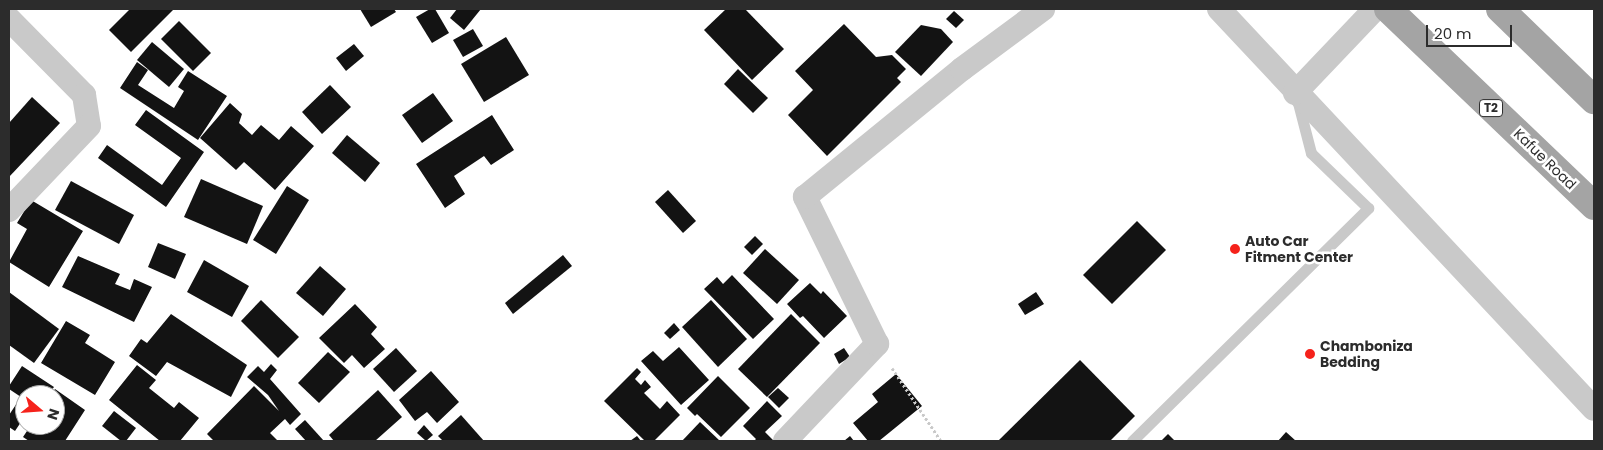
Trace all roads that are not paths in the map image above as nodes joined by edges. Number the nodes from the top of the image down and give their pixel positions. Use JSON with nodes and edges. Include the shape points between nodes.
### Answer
{"nodes":[{"id":1,"x":1042,"y":9,"type":"edge"},
{"id":2,"x":1219,"y":9,"type":"edge"},
{"id":3,"x":1375,"y":9,"type":"edge"},
{"id":4,"x":1388,"y":9,"type":"edge"},
{"id":5,"x":1500,"y":9,"type":"edge"},
{"id":6,"x":9,"y":19,"type":"edge"},
{"id":7,"x":1295,"y":93,"type":"junction"},
{"id":8,"x":1594,"y":100,"type":"edge"},
{"id":9,"x":1594,"y":206,"type":"edge"},
{"id":10,"x":9,"y":210,"type":"edge"},
{"id":11,"x":1594,"y":409,"type":"edge"},
{"id":12,"x":785,"y":441,"type":"edge"},
{"id":13,"x":1132,"y":441,"type":"edge"}],
"edges":[{"from":1,"to":12,"type":"street","via":[[962,69],[805,197],[877,344]]},
{"from":2,"to":7,"type":"street"},
{"from":3,"to":7,"type":"street"},
{"from":4,"to":9,"type":"main road","name":"Kafue Road","number":"T2"},
{"from":5,"to":8,"type":"main road"},
{"from":6,"to":10,"type":"street","via":[[84,95],[89,126]]},
{"from":7,"to":11,"type":"street"},
{"from":7,"to":13,"type":"lane","via":[[1312,153],[1368,208]]}]}
